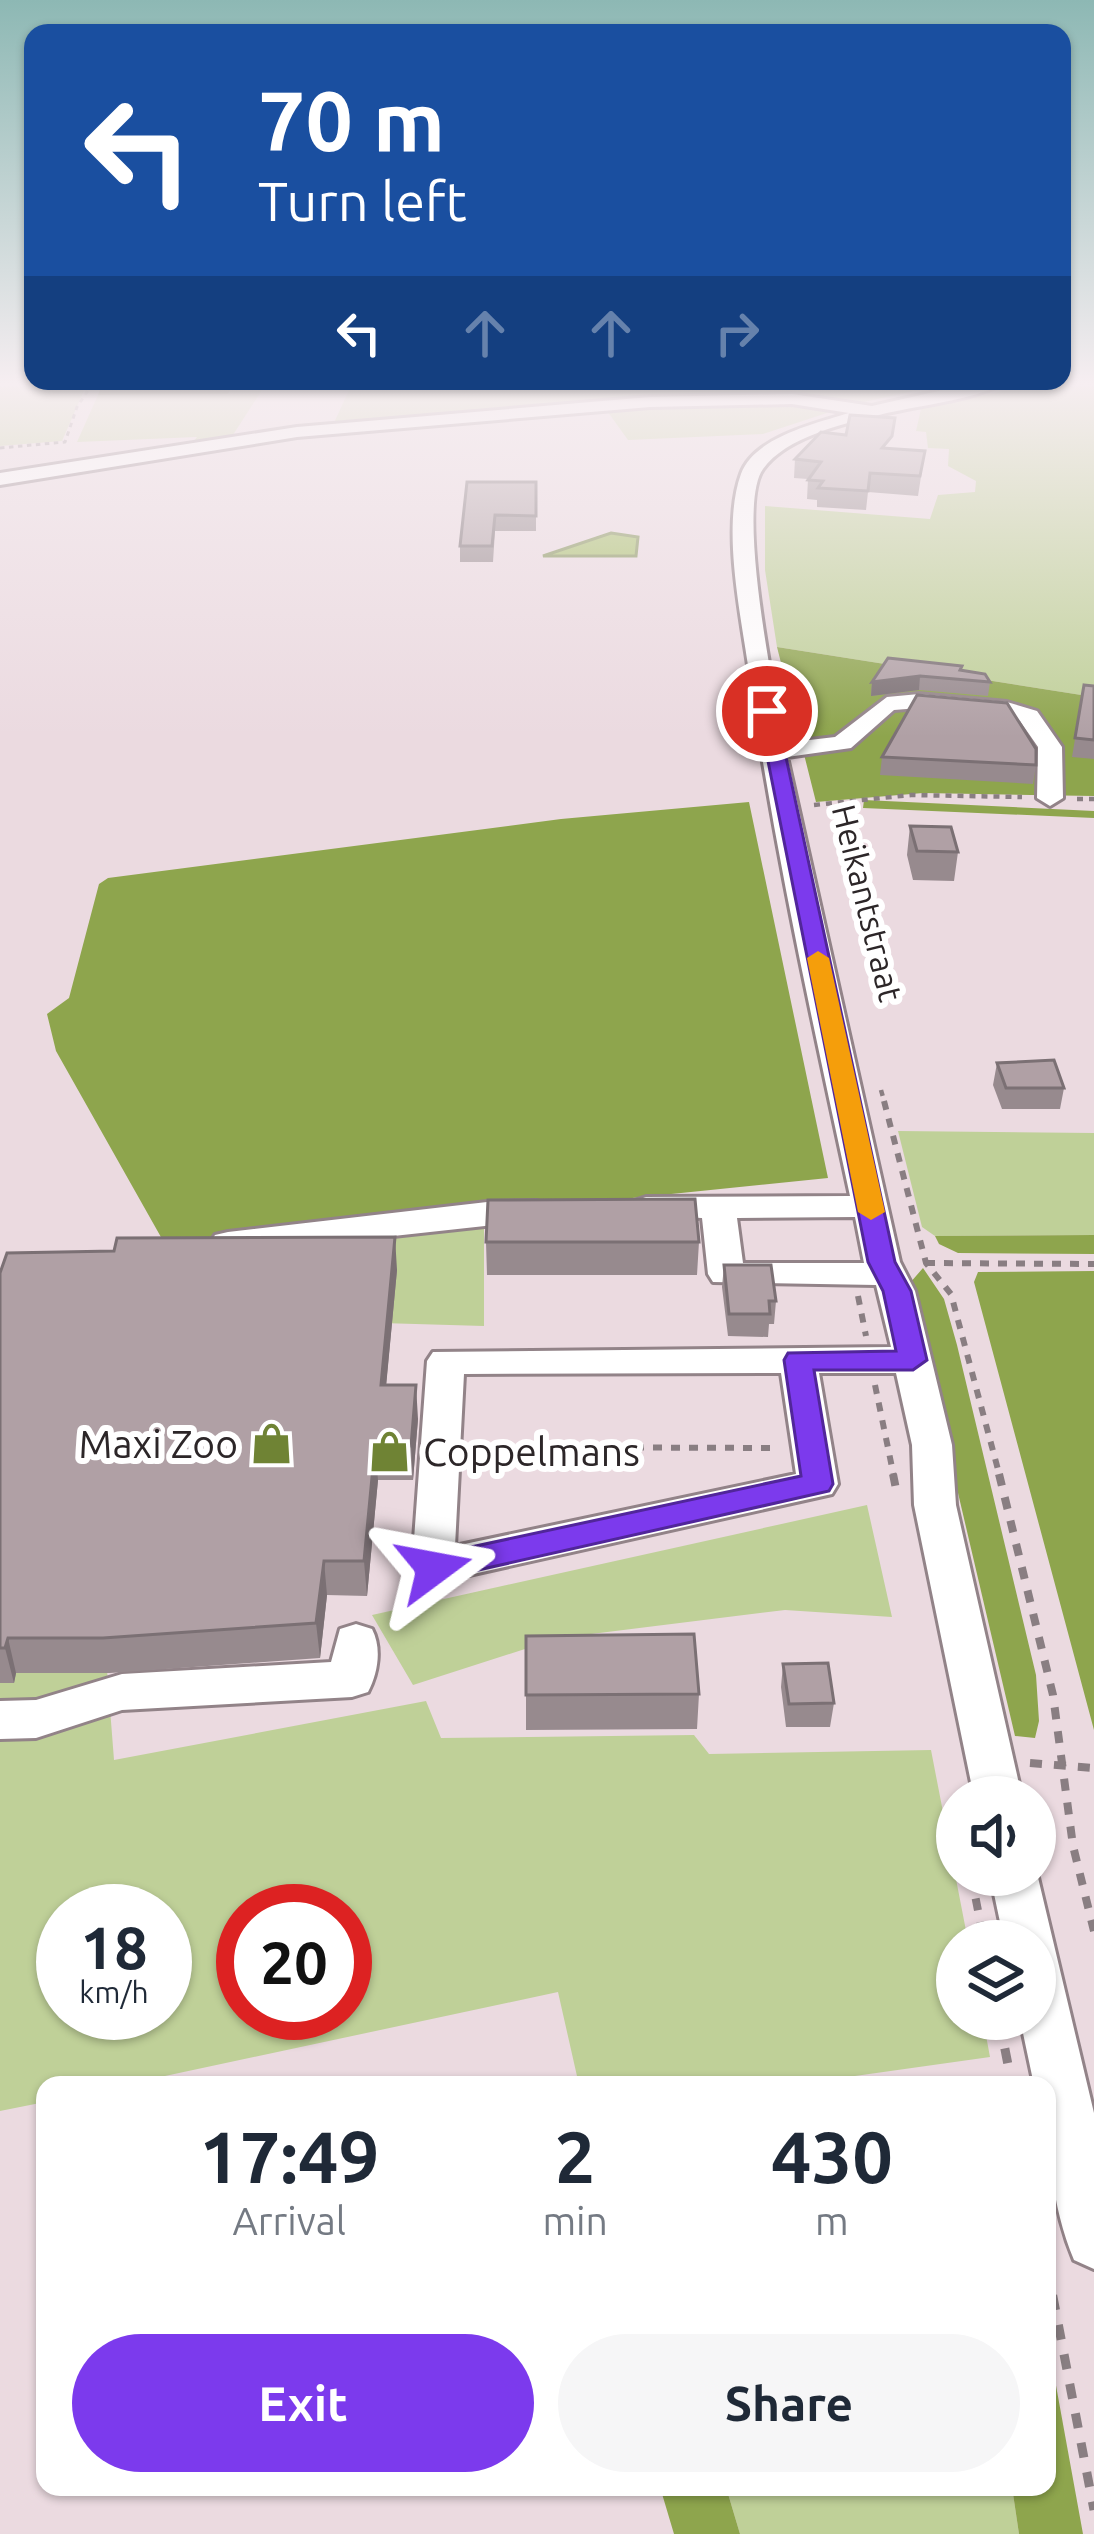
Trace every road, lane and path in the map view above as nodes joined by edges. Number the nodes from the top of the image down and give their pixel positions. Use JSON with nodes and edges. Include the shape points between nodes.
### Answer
{"nodes":[{"id":1,"x":741,"y":501,"type":"edge"},
{"id":2,"x":775,"y":751,"type":"junction"},
{"id":3,"x":1050,"y":798,"type":"joint"},
{"id":4,"x":813,"y":821,"type":"dead end"},
{"id":5,"x":876,"y":1072,"type":"dead end"},
{"id":6,"x":867,"y":1190,"type":"junction"},
{"id":7,"x":718,"y":1206,"type":"junction"},
{"id":8,"x":609,"y":1209,"type":"edge"},
{"id":9,"x":567,"y":1211,"type":"edge"},
{"id":10,"x":203,"y":1246,"type":"edge"},
{"id":11,"x":926,"y":1263,"type":"junction"},
{"id":12,"x":1094,"y":1264,"type":"edge"},
{"id":13,"x":881,"y":1268,"type":"junction"},
{"id":14,"x":798,"y":1360,"type":"junction"},
{"id":15,"x":903,"y":1360,"type":"junction"},
{"id":16,"x":440,"y":1448,"type":"junction"},
{"id":17,"x":812,"y":1448,"type":"junction"},
{"id":18,"x":356,"y":1641,"type":"dead end"},
{"id":19,"x":0,"y":1720,"type":"edge"},
{"id":20,"x":1063,"y":1765,"type":"junction"},
{"id":21,"x":1094,"y":1768,"type":"edge"},
{"id":22,"x":993,"y":1776,"type":"edge"},
{"id":23,"x":1094,"y":1931,"type":"edge"},
{"id":24,"x":1003,"y":2040,"type":"edge"},
{"id":25,"x":1051,"y":2040,"type":"edge"},
{"id":26,"x":1010,"y":2076,"type":"edge"},
{"id":27,"x":1094,"y":2240,"type":"edge"},
{"id":28,"x":1056,"y":2313,"type":"edge"},
{"id":29,"x":1094,"y":2510,"type":"edge"}],
"edges":[{"from":1,"to":2,"type":"street","name":"Heikantstraat","via":[[751,630]]},
{"from":2,"to":3,"type":"street","via":[[842,743],[887,704],[1006,709],[1029,716],[1050,747]]},
{"from":2,"to":6,"type":"street","name":"Heikantstraat"},
{"from":3,"to":4,"type":"path","name":"Heikantstraat","via":[[911,795],[811,806]]},
{"from":5,"to":11,"type":"path"},
{"from":6,"to":7,"type":"street"},
{"from":6,"to":13,"type":"street","name":"Heikantstraat"},
{"from":7,"to":8,"type":"street"},
{"from":7,"to":13,"type":"street","via":[[726,1274]]},
{"from":9,"to":10,"type":"street"},
{"from":11,"to":12,"type":"path"},
{"from":11,"to":20,"type":"path","via":[[951,1294],[1053,1696]]},
{"from":13,"to":15,"type":"street","name":"Heikantstraat","via":[[879,1289]]},
{"from":14,"to":15,"type":"street"},
{"from":14,"to":16,"type":"street","via":[[446,1361]]},
{"from":14,"to":17,"type":"street"},
{"from":15,"to":22,"type":"street","name":"Heikantstraat","via":[[912,1446],[935,1505]]},
{"from":16,"to":17,"type":"path"},
{"from":16,"to":17,"type":"street","via":[[434,1568],[818,1484]]},
{"from":18,"to":19,"type":"street","via":[[352,1679],[122,1692],[36,1719]]},
{"from":20,"to":21,"type":"path"},
{"from":20,"to":23,"type":"path"},
{"from":24,"to":26,"type":"path"},
{"from":25,"to":27,"type":"street"},
{"from":28,"to":29,"type":"path"}]}
